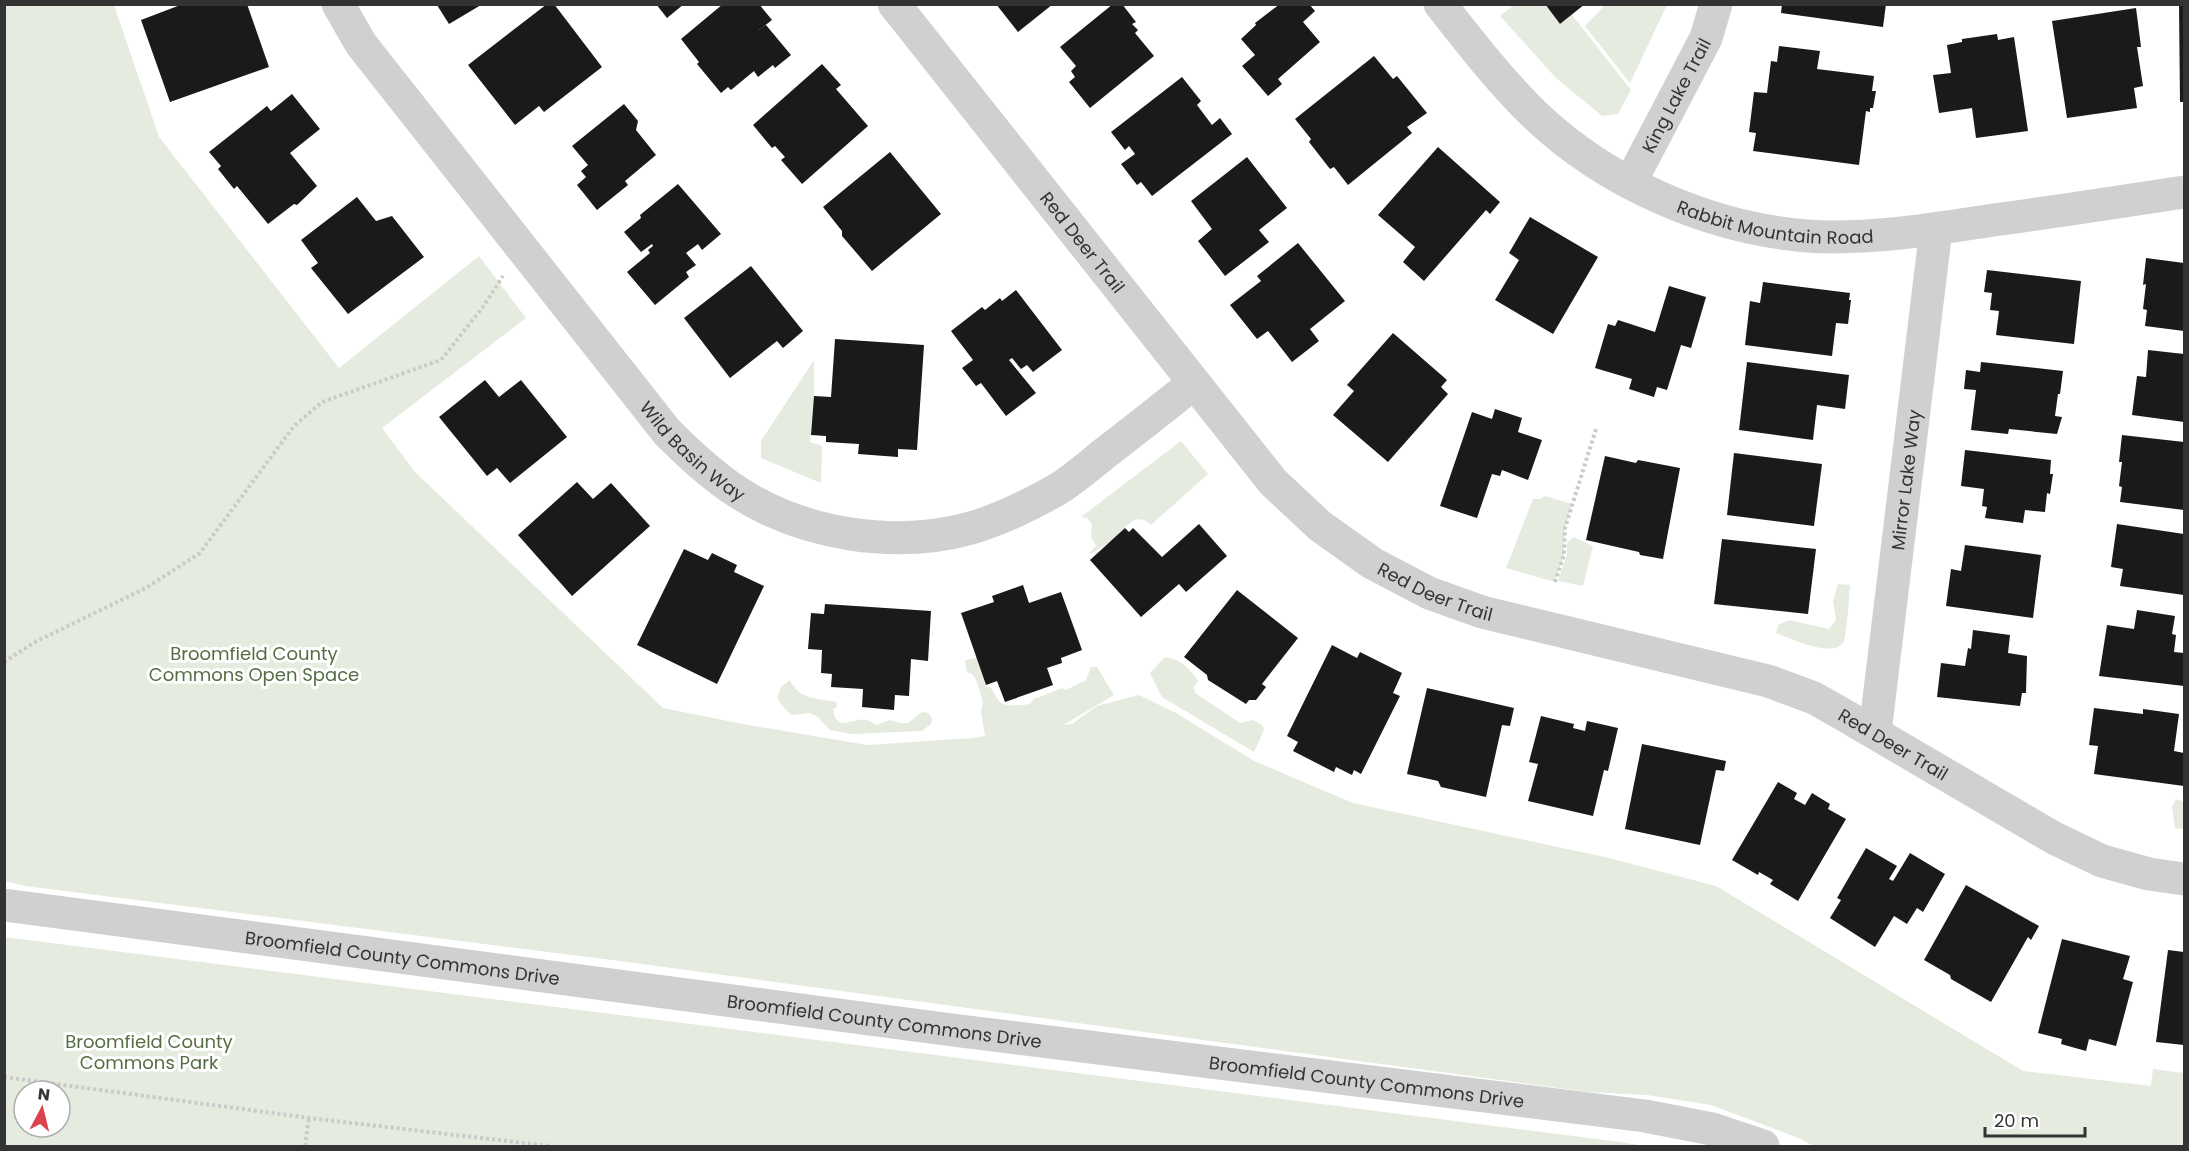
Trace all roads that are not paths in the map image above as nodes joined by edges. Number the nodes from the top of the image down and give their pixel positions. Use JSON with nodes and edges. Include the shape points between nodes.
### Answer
{"nodes":[{"id":1,"x":338,"y":4,"type":"edge"},
{"id":2,"x":894,"y":4,"type":"edge"},
{"id":3,"x":1440,"y":4,"type":"edge"},
{"id":4,"x":1716,"y":4,"type":"edge"},
{"id":5,"x":1630,"y":183,"type":"junction"},
{"id":6,"x":2184,"y":192,"type":"edge"},
{"id":7,"x":1936,"y":229,"type":"junction"},
{"id":8,"x":1194,"y":383,"type":"junction"},
{"id":9,"x":1875,"y":732,"type":"junction"},
{"id":10,"x":2184,"y":879,"type":"edge"},
{"id":11,"x":4,"y":905,"type":"edge"},
{"id":12,"x":1763,"y":1146,"type":"edge"}],
"edges":[{"from":1,"to":8,"type":"street","name":"Wild Basin Way","via":[[361,44],[667,432],[700,465],[743,496],[780,514],[824,529],[876,537],[923,536],[970,528],[1019,510],[1060,488]]},
{"from":2,"to":8,"type":"street","name":"Red Deer Trail"},
{"from":3,"to":5,"type":"street","name":"Rabbit Mountain Road","via":[[1491,69],[1535,115],[1579,151]]},
{"from":4,"to":5,"type":"street","name":"King Lake Trail","via":[[1706,38]]},
{"from":5,"to":7,"type":"street","name":"Rabbit Mountain Road","via":[[1696,212],[1807,236],[1871,237]]},
{"from":6,"to":7,"type":"street","name":"Rabbit Mountain Road"},
{"from":7,"to":9,"type":"street","name":"Mirror Lake Way"},
{"from":8,"to":9,"type":"street","name":"Red Deer Trail","via":[[1273,482],[1320,526],[1372,563],[1429,594],[1482,612],[1768,681],[1814,698]]},
{"from":9,"to":10,"type":"street","name":"Red Deer Trail","via":[[2054,838],[2102,861]]},
{"from":11,"to":12,"type":"street","name":"Broomfield County Commons Drive","via":[[1644,1116],[1712,1129]]}]}
